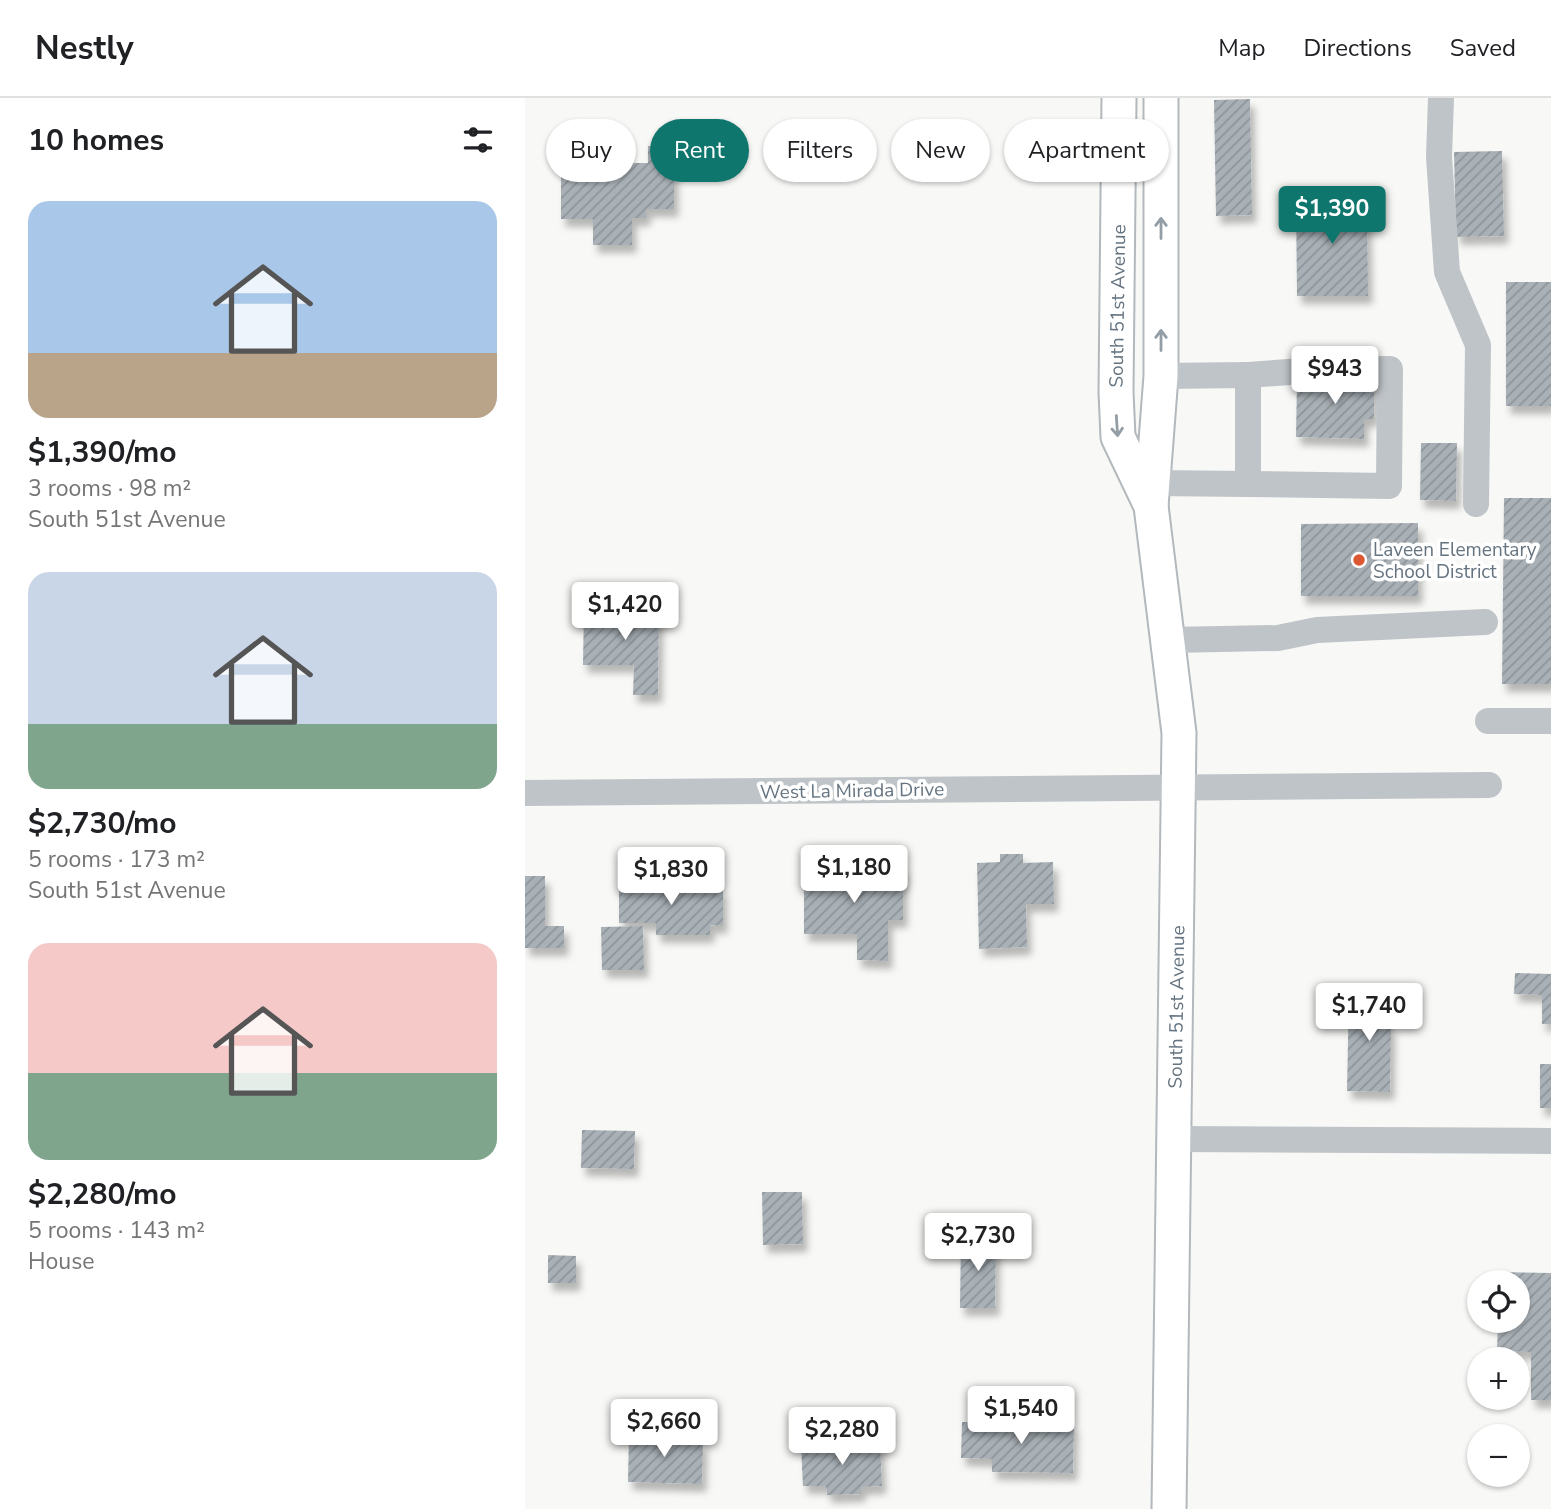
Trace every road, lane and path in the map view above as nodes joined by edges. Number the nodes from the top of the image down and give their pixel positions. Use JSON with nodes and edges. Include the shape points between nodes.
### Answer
{"nodes":[{"id":1,"x":1119,"y":98,"type":"edge"},
{"id":2,"x":1161,"y":98,"type":"edge"},
{"id":3,"x":1441,"y":98,"type":"edge"},
{"id":4,"x":1248,"y":375,"type":"junction"},
{"id":5,"x":1161,"y":376,"type":"junction"},
{"id":6,"x":1248,"y":484,"type":"junction"},
{"id":7,"x":1152,"y":495,"type":"junction"},
{"id":8,"x":1476,"y":504,"type":"dead end"},
{"id":9,"x":1485,"y":622,"type":"dead end"},
{"id":10,"x":1168,"y":640,"type":"junction"},
{"id":11,"x":1488,"y":721,"type":"dead end"},
{"id":12,"x":1551,"y":721,"type":"edge"},
{"id":13,"x":1489,"y":785,"type":"dead end"},
{"id":14,"x":1179,"y":788,"type":"junction"},
{"id":15,"x":525,"y":793,"type":"edge"},
{"id":16,"x":1175,"y":1139,"type":"junction"},
{"id":17,"x":1551,"y":1140,"type":"edge"},
{"id":18,"x":1169,"y":1509,"type":"edge"}],
"edges":[{"from":1,"to":7,"type":"main road","name":"South 51st Avenue","one_way":true,"via":[[1118,437]]},
{"from":5,"to":2,"type":"main road","name":"South 51st Avenue","one_way":true},
{"from":3,"to":8,"type":"street","via":[[1439,157],[1447,272],[1478,345]]},
{"from":4,"to":5,"type":"street"},
{"from":4,"to":6,"type":"street"},
{"from":4,"to":6,"type":"street","via":[[1390,369],[1389,486]]},
{"from":5,"to":7,"type":"main road","name":"South 51st Avenue"},
{"from":6,"to":7,"type":"street"},
{"from":7,"to":10,"type":"main road","name":"South 51st Avenue"},
{"from":9,"to":10,"type":"street","via":[[1317,630],[1278,638]]},
{"from":10,"to":14,"type":"main road","name":"South 51st Avenue","via":[[1179,733]]},
{"from":11,"to":12,"type":"street"},
{"from":13,"to":14,"type":"street","name":"West La Mirada Drive"},
{"from":14,"to":15,"type":"street","name":"West La Mirada Drive"},
{"from":14,"to":16,"type":"main road","name":"South 51st Avenue"},
{"from":16,"to":17,"type":"street"},
{"from":16,"to":18,"type":"main road","name":"South 51st Avenue"}]}
